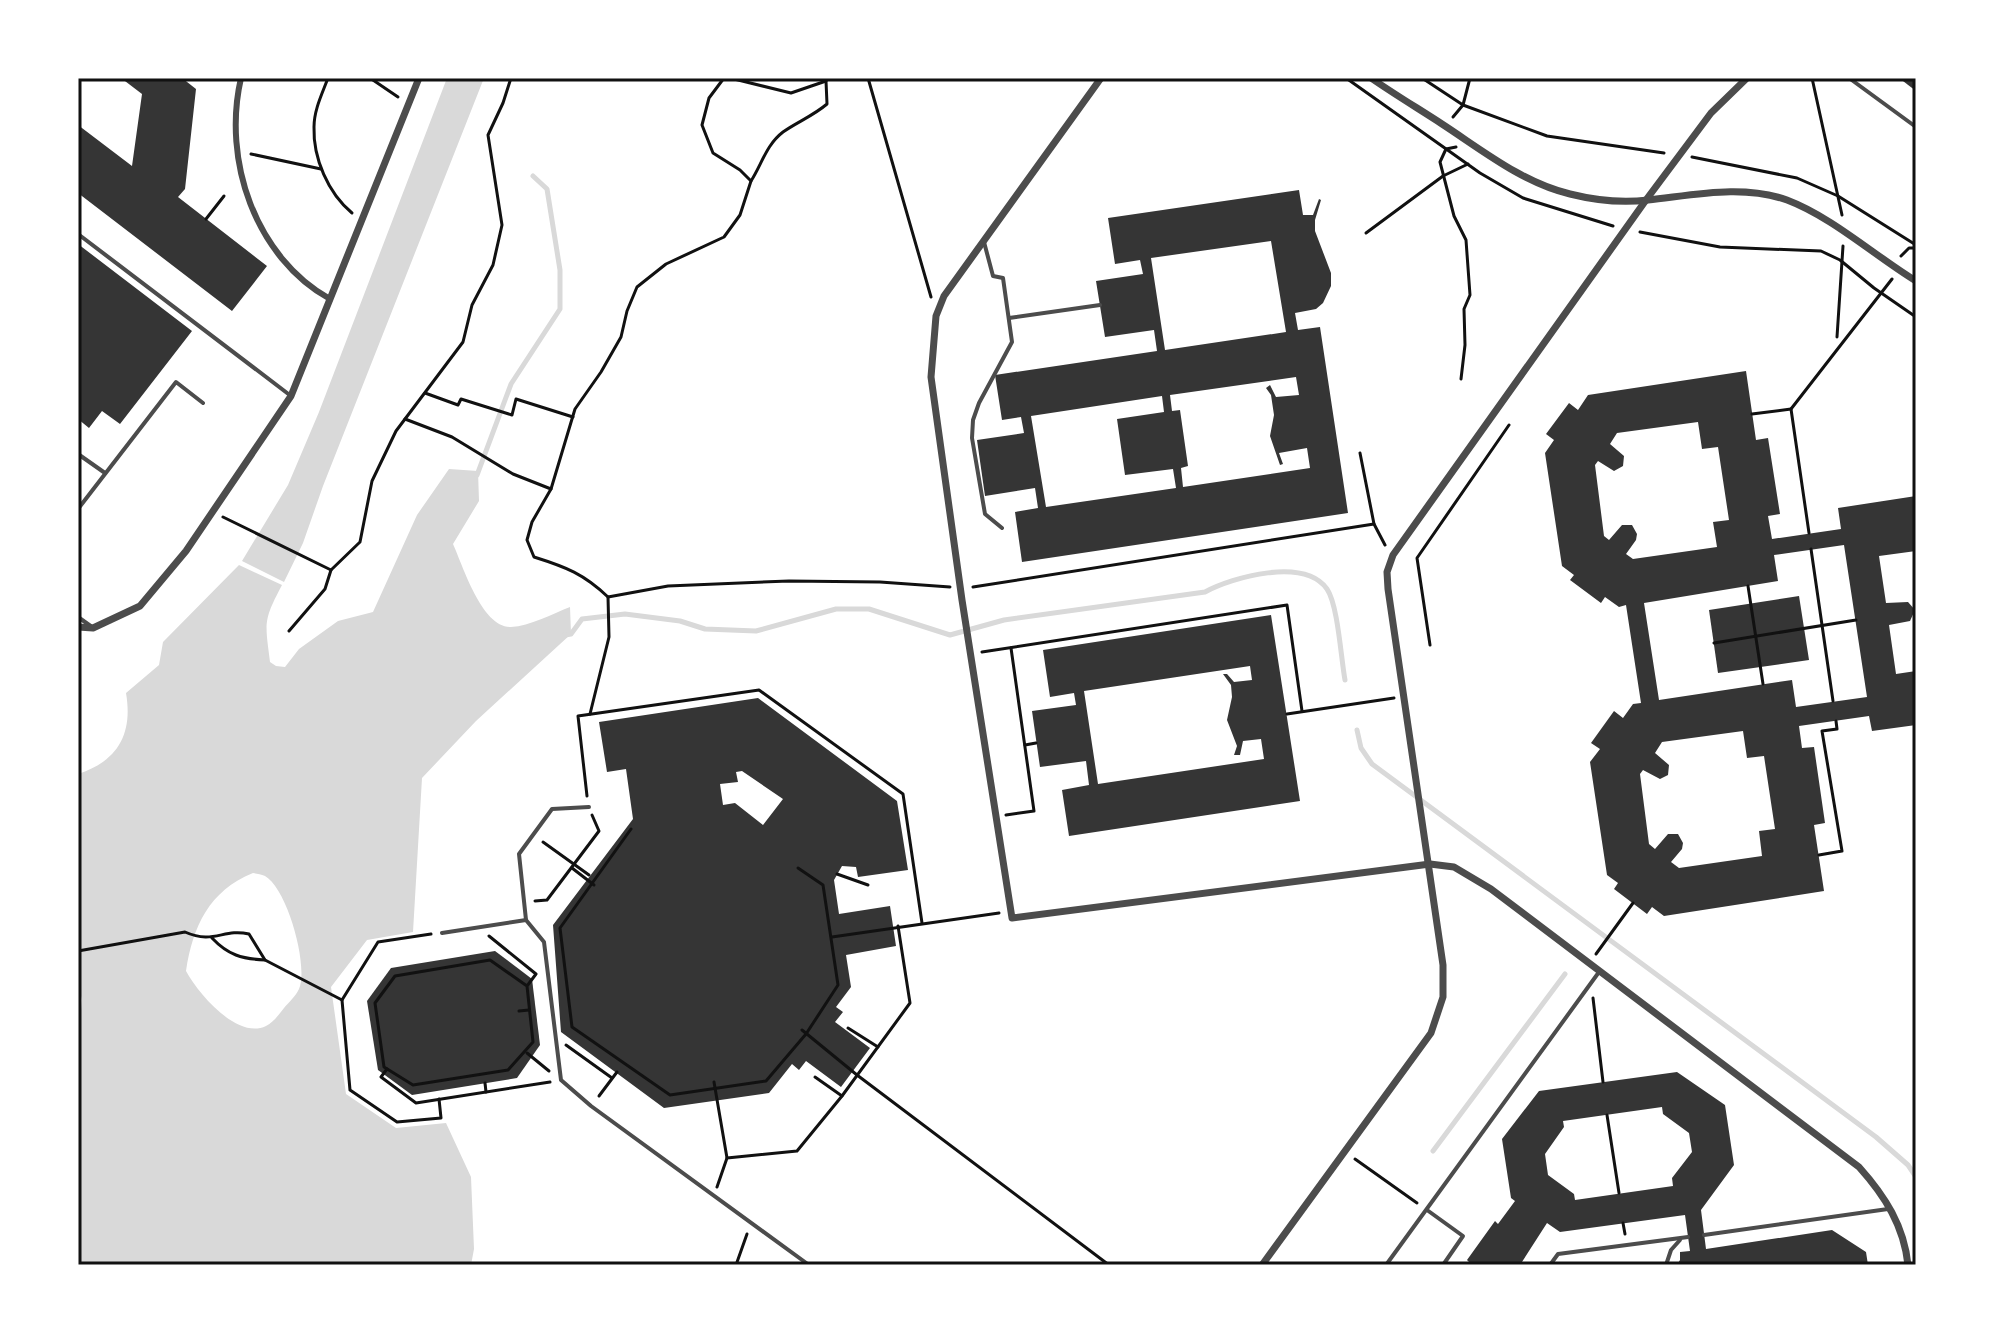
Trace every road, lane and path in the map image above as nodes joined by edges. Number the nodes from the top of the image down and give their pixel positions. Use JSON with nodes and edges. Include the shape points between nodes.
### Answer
{"nodes":[{"id":1,"x":241,"y":78,"type":"edge"},
{"id":2,"x":328,"y":78,"type":"edge"},
{"id":3,"x":370,"y":78,"type":"edge"},
{"id":4,"x":419,"y":78,"type":"edge"},
{"id":5,"x":511,"y":78,"type":"edge"},
{"id":6,"x":724,"y":78,"type":"edge"},
{"id":7,"x":730,"y":78,"type":"edge"},
{"id":8,"x":868,"y":78,"type":"edge"},
{"id":9,"x":1101,"y":78,"type":"edge"},
{"id":10,"x":1371,"y":78,"type":"edge"},
{"id":11,"x":1470,"y":78,"type":"edge"},
{"id":12,"x":1747,"y":78,"type":"edge"},
{"id":13,"x":1812,"y":78,"type":"edge"},
{"id":14,"x":1849,"y":78,"type":"edge"},
{"id":15,"x":826,"y":79,"type":"edge"},
{"id":16,"x":398,"y":97,"type":"dead end"},
{"id":17,"x":1445,"y":126,"type":"junction"},
{"id":18,"x":1916,"y":127,"type":"edge"},
{"id":19,"x":1472,"y":145,"type":"junction"},
{"id":20,"x":237,"y":151,"type":"junction"},
{"id":21,"x":1468,"y":164,"type":"dead end"},
{"id":22,"x":321,"y":169,"type":"junction"},
{"id":23,"x":1443,"y":176,"type":"junction"},
{"id":24,"x":751,"y":181,"type":"junction"},
{"id":25,"x":224,"y":196,"type":"dead end"},
{"id":26,"x":1646,"y":200,"type":"junction"},
{"id":27,"x":352,"y":214,"type":"dead end"},
{"id":28,"x":206,"y":219,"type":"dead end"},
{"id":29,"x":1366,"y":233,"type":"dead end"},
{"id":30,"x":1845,"y":233,"type":"junction"},
{"id":31,"x":78,"y":234,"type":"edge"},
{"id":32,"x":983,"y":240,"type":"junction"},
{"id":33,"x":1916,"y":248,"type":"edge"},
{"id":34,"x":1892,"y":264,"type":"junction"},
{"id":35,"x":1900,"y":270,"type":"junction"},
{"id":36,"x":1916,"y":281,"type":"edge"},
{"id":37,"x":330,"y":299,"type":"junction"},
{"id":38,"x":1100,"y":305,"type":"dead end"},
{"id":39,"x":936,"y":316,"type":"junction"},
{"id":40,"x":1009,"y":318,"type":"junction"},
{"id":41,"x":1837,"y":337,"type":"dead end"},
{"id":42,"x":1461,"y":379,"type":"dead end"},
{"id":43,"x":425,"y":393,"type":"junction"},
{"id":44,"x":291,"y":396,"type":"junction"},
{"id":45,"x":203,"y":403,"type":"dead end"},
{"id":46,"x":1791,"y":409,"type":"junction"},
{"id":47,"x":1752,"y":414,"type":"dead end"},
{"id":48,"x":573,"y":417,"type":"junction"},
{"id":49,"x":405,"y":419,"type":"junction"},
{"id":50,"x":1509,"y":425,"type":"dead end"},
{"id":51,"x":1360,"y":453,"type":"dead end"},
{"id":52,"x":78,"y":454,"type":"edge"},
{"id":53,"x":105,"y":473,"type":"junction"},
{"id":54,"x":551,"y":489,"type":"junction"},
{"id":55,"x":78,"y":509,"type":"edge"},
{"id":56,"x":212,"y":512,"type":"junction"},
{"id":57,"x":1374,"y":524,"type":"junction"},
{"id":58,"x":1002,"y":528,"type":"dead end"},
{"id":59,"x":1809,"y":533,"type":"dead end"},
{"id":60,"x":1811,"y":549,"type":"dead end"},
{"id":61,"x":1392,"y":560,"type":"junction"},
{"id":62,"x":331,"y":570,"type":"junction"},
{"id":63,"x":1748,"y":586,"type":"dead end"},
{"id":64,"x":960,"y":589,"type":"junction"},
{"id":65,"x":608,"y":597,"type":"junction"},
{"id":66,"x":78,"y":617,"type":"edge"},
{"id":67,"x":1856,"y":620,"type":"dead end"},
{"id":68,"x":78,"y":627,"type":"edge"},
{"id":69,"x":93,"y":628,"type":"junction"},
{"id":70,"x":289,"y":631,"type":"dead end"},
{"id":71,"x":1756,"y":636,"type":"junction"},
{"id":72,"x":1714,"y":643,"type":"dead end"},
{"id":73,"x":1430,"y":645,"type":"dead end"},
{"id":74,"x":1011,"y":648,"type":"junction"},
{"id":75,"x":970,"y":653,"type":"junction"},
{"id":76,"x":1763,"y":684,"type":"dead end"},
{"id":77,"x":1404,"y":696,"type":"junction"},
{"id":78,"x":1833,"y":701,"type":"dead end"},
{"id":79,"x":1302,"y":711,"type":"junction"},
{"id":80,"x":590,"y":714,"type":"junction"},
{"id":81,"x":1287,"y":714,"type":"dead end"},
{"id":82,"x":1836,"y":721,"type":"dead end"},
{"id":83,"x":1036,"y":743,"type":"dead end"},
{"id":84,"x":1025,"y":745,"type":"junction"},
{"id":85,"x":589,"y":807,"type":"junction"},
{"id":86,"x":995,"y":816,"type":"junction"},
{"id":87,"x":631,"y":829,"type":"dead end"},
{"id":88,"x":533,"y":835,"type":"junction"},
{"id":89,"x":1819,"y":855,"type":"dead end"},
{"id":90,"x":1430,"y":864,"type":"junction"},
{"id":91,"x":572,"y":868,"type":"junction"},
{"id":92,"x":798,"y":868,"type":"dead end"},
{"id":93,"x":837,"y":874,"type":"dead end"},
{"id":94,"x":588,"y":877,"type":"junction"},
{"id":95,"x":593,"y":884,"type":"junction"},
{"id":96,"x":868,"y":885,"type":"dead end"},
{"id":97,"x":547,"y":900,"type":"dead end"},
{"id":98,"x":1633,"y":903,"type":"dead end"},
{"id":99,"x":1011,"y":912,"type":"junction"},
{"id":100,"x":526,"y":920,"type":"junction"},
{"id":101,"x":922,"y":923,"type":"junction"},
{"id":102,"x":898,"y":926,"type":"junction"},
{"id":103,"x":442,"y":933,"type":"joint"},
{"id":104,"x":831,"y":937,"type":"junction"},
{"id":105,"x":212,"y":938,"type":"junction"},
{"id":106,"x":502,"y":947,"type":"dead end"},
{"id":107,"x":78,"y":951,"type":"edge"},
{"id":108,"x":1598,"y":951,"type":"dead end"},
{"id":109,"x":265,"y":960,"type":"junction"},
{"id":110,"x":565,"y":971,"type":"junction"},
{"id":111,"x":556,"y":972,"type":"dead end"},
{"id":112,"x":1599,"y":972,"type":"junction"},
{"id":113,"x":1591,"y":983,"type":"junction"},
{"id":114,"x":527,"y":986,"type":"junction"},
{"id":115,"x":339,"y":998,"type":"junction"},
{"id":116,"x":528,"y":999,"type":"junction"},
{"id":117,"x":534,"y":999,"type":"dead end"},
{"id":118,"x":529,"y":1010,"type":"junction"},
{"id":119,"x":519,"y":1011,"type":"dead end"},
{"id":120,"x":537,"y":1020,"type":"dead end"},
{"id":121,"x":530,"y":1021,"type":"junction"},
{"id":122,"x":848,"y":1028,"type":"dead end"},
{"id":123,"x":802,"y":1030,"type":"dead end"},
{"id":124,"x":806,"y":1034,"type":"junction"},
{"id":125,"x":556,"y":1038,"type":"junction"},
{"id":126,"x":878,"y":1047,"type":"junction"},
{"id":127,"x":525,"y":1052,"type":"junction"},
{"id":128,"x":387,"y":1069,"type":"junction"},
{"id":129,"x":548,"y":1070,"type":"dead end"},
{"id":130,"x":617,"y":1072,"type":"dead end"},
{"id":131,"x":857,"y":1075,"type":"junction"},
{"id":132,"x":815,"y":1077,"type":"dead end"},
{"id":133,"x":612,"y":1078,"type":"junction"},
{"id":134,"x":561,"y":1080,"type":"junction"},
{"id":135,"x":714,"y":1082,"type":"dead end"},
{"id":136,"x":1603,"y":1082,"type":"dead end"},
{"id":137,"x":485,"y":1083,"type":"dead end"},
{"id":138,"x":716,"y":1089,"type":"junction"},
{"id":139,"x":486,"y":1092,"type":"junction"},
{"id":140,"x":842,"y":1096,"type":"junction"},
{"id":141,"x":439,"y":1099,"type":"junction"},
{"id":142,"x":591,"y":1106,"type":"junction"},
{"id":143,"x":1607,"y":1115,"type":"dead end"},
{"id":144,"x":1345,"y":1151,"type":"junction"},
{"id":145,"x":727,"y":1158,"type":"junction"},
{"id":146,"x":1619,"y":1193,"type":"dead end"},
{"id":147,"x":714,"y":1195,"type":"junction"},
{"id":148,"x":1891,"y":1209,"type":"junction"},
{"id":149,"x":1427,"y":1210,"type":"junction"},
{"id":150,"x":751,"y":1222,"type":"junction"},
{"id":151,"x":1704,"y":1235,"type":"dead end"},
{"id":152,"x":736,"y":1265,"type":"edge"},
{"id":153,"x":809,"y":1265,"type":"edge"},
{"id":154,"x":1109,"y":1265,"type":"edge"},
{"id":155,"x":1262,"y":1265,"type":"edge"},
{"id":156,"x":1386,"y":1265,"type":"edge"},
{"id":157,"x":1443,"y":1265,"type":"edge"},
{"id":158,"x":1550,"y":1265,"type":"edge"},
{"id":159,"x":1666,"y":1265,"type":"edge"},
{"id":160,"x":1908,"y":1265,"type":"edge"}],
"edges":[{"from":1,"to":20,"type":"street"},
{"from":2,"to":22,"type":"path","via":[[314,126]]},
{"from":3,"to":16,"type":"path"},
{"from":4,"to":37,"type":"street"},
{"from":5,"to":43,"type":"path","via":[[488,135],[502,225],[493,265],[472,305],[463,342]]},
{"from":6,"to":24,"type":"path","via":[[709,98],[702,125],[713,153]]},
{"from":7,"to":15,"type":"path","via":[[791,93]]},
{"from":8,"to":39,"type":"path"},
{"from":9,"to":32,"type":"street"},
{"from":10,"to":17,"type":"street"},
{"from":11,"to":17,"type":"path","via":[[1463,105]]},
{"from":12,"to":26,"type":"street","via":[[1711,113]]},
{"from":13,"to":30,"type":"path"},
{"from":14,"to":18,"type":"lane"},
{"from":15,"to":24,"type":"path","via":[[827,104],[771,144]]},
{"from":17,"to":19,"type":"street"},
{"from":19,"to":23,"type":"path","via":[[1446,149],[1440,162]]},
{"from":19,"to":26,"type":"street","via":[[1570,194]]},
{"from":20,"to":22,"type":"path"},
{"from":20,"to":37,"type":"street","via":[[249,205],[264,231],[289,266]]},
{"from":21,"to":23,"type":"path"},
{"from":22,"to":27,"type":"path"},
{"from":23,"to":29,"type":"path"},
{"from":23,"to":42,"type":"path","via":[[1466,240],[1470,295],[1464,309]]},
{"from":24,"to":48,"type":"path","via":[[740,215],[724,237],[666,264],[637,287],[621,337]]},
{"from":25,"to":28,"type":"path"},
{"from":26,"to":30,"type":"street","via":[[1691,192],[1754,194],[1787,200]]},
{"from":26,"to":61,"type":"street"},
{"from":30,"to":34,"type":"street"},
{"from":30,"to":41,"type":"path"},
{"from":31,"to":44,"type":"lane"},
{"from":32,"to":39,"type":"street"},
{"from":32,"to":40,"type":"lane","via":[[993,276],[1003,278]]},
{"from":33,"to":34,"type":"path"},
{"from":34,"to":35,"type":"street"},
{"from":35,"to":36,"type":"street"},
{"from":35,"to":46,"type":"path"},
{"from":37,"to":44,"type":"street"},
{"from":38,"to":40,"type":"lane"},
{"from":39,"to":64,"type":"street","via":[[931,377]]},
{"from":40,"to":58,"type":"lane","via":[[1012,342],[979,403],[972,438],[985,514]]},
{"from":43,"to":48,"type":"path","via":[[512,415],[516,399]]},
{"from":43,"to":49,"type":"path"},
{"from":44,"to":56,"type":"street"},
{"from":45,"to":53,"type":"lane","via":[[176,382]]},
{"from":46,"to":47,"type":"path"},
{"from":46,"to":59,"type":"path"},
{"from":48,"to":54,"type":"path"},
{"from":49,"to":54,"type":"path","via":[[452,437],[513,474]]},
{"from":49,"to":62,"type":"path","via":[[372,481],[360,542]]},
{"from":50,"to":73,"type":"path","via":[[1417,558]]},
{"from":51,"to":57,"type":"path"},
{"from":52,"to":53,"type":"lane"},
{"from":53,"to":55,"type":"lane"},
{"from":54,"to":65,"type":"path","via":[[527,540],[534,557],[571,568]]},
{"from":56,"to":62,"type":"path"},
{"from":56,"to":69,"type":"street","via":[[140,606]]},
{"from":57,"to":61,"type":"path"},
{"from":57,"to":64,"type":"path"},
{"from":60,"to":78,"type":"path"},
{"from":61,"to":77,"type":"street","via":[[1388,589]]},
{"from":62,"to":70,"type":"path","via":[[325,589]]},
{"from":63,"to":71,"type":"path"},
{"from":64,"to":65,"type":"path","via":[[789,581],[668,586]]},
{"from":64,"to":75,"type":"street"},
{"from":65,"to":80,"type":"path","via":[[609,637]]},
{"from":66,"to":69,"type":"lane"},
{"from":67,"to":71,"type":"path"},
{"from":68,"to":69,"type":"street"},
{"from":71,"to":72,"type":"path"},
{"from":71,"to":76,"type":"path"},
{"from":74,"to":75,"type":"path"},
{"from":74,"to":79,"type":"path","via":[[1287,605]]},
{"from":74,"to":84,"type":"path"},
{"from":75,"to":86,"type":"street"},
{"from":77,"to":79,"type":"path"},
{"from":77,"to":90,"type":"street"},
{"from":79,"to":81,"type":"path"},
{"from":80,"to":85,"type":"path","via":[[578,716]]},
{"from":80,"to":101,"type":"path","via":[[759,690],[903,794]]},
{"from":82,"to":89,"type":"path","via":[[1837,729],[1822,731],[1842,851]]},
{"from":83,"to":84,"type":"path"},
{"from":84,"to":86,"type":"path","via":[[1034,811]]},
{"from":85,"to":88,"type":"lane","via":[[552,809]]},
{"from":85,"to":91,"type":"path","via":[[599,831]]},
{"from":86,"to":99,"type":"street"},
{"from":87,"to":95,"type":"path"},
{"from":88,"to":94,"type":"path"},
{"from":88,"to":100,"type":"lane","via":[[519,854]]},
{"from":90,"to":99,"type":"street","via":[[1012,918]]},
{"from":90,"to":112,"type":"street","via":[[1469,874]]},
{"from":90,"to":144,"type":"street","via":[[1443,965],[1439,1013],[1431,1033]]},
{"from":91,"to":94,"type":"path"},
{"from":91,"to":97,"type":"path"},
{"from":92,"to":104,"type":"path","via":[[823,885]]},
{"from":93,"to":96,"type":"path"},
{"from":94,"to":95,"type":"path"},
{"from":95,"to":110,"type":"path","via":[[560,928]]},
{"from":98,"to":108,"type":"path"},
{"from":99,"to":101,"type":"path"},
{"from":100,"to":103,"type":"lane"},
{"from":100,"to":125,"type":"lane","via":[[544,942]]},
{"from":101,"to":102,"type":"path"},
{"from":102,"to":104,"type":"path"},
{"from":102,"to":126,"type":"path","via":[[910,1003]]},
{"from":103,"to":115,"type":"path","via":[[378,942]]},
{"from":104,"to":124,"type":"path","via":[[838,985]]},
{"from":105,"to":107,"type":"path","via":[[185,932]]},
{"from":105,"to":109,"type":"path","via":[[225,952]]},
{"from":105,"to":109,"type":"path","via":[[236,931],[249,934]]},
{"from":106,"to":114,"type":"path","via":[[536,974]]},
{"from":109,"to":115,"type":"path"},
{"from":110,"to":111,"type":"path"},
{"from":110,"to":138,"type":"path","via":[[572,1027],[670,1095]]},
{"from":112,"to":113,"type":"lane"},
{"from":112,"to":148,"type":"street","via":[[1854,1163]]},
{"from":113,"to":136,"type":"path"},
{"from":113,"to":149,"type":"lane"},
{"from":114,"to":116,"type":"path"},
{"from":114,"to":128,"type":"path","via":[[490,960],[395,976],[375,1003]]},
{"from":115,"to":141,"type":"path","via":[[350,1090],[397,1122],[441,1118]]},
{"from":116,"to":117,"type":"path"},
{"from":116,"to":118,"type":"path"},
{"from":118,"to":119,"type":"path"},
{"from":118,"to":121,"type":"path"},
{"from":120,"to":121,"type":"path"},
{"from":121,"to":127,"type":"path","via":[[533,1042]]},
{"from":122,"to":126,"type":"path"},
{"from":123,"to":124,"type":"path"},
{"from":124,"to":131,"type":"path"},
{"from":124,"to":138,"type":"path","via":[[766,1081]]},
{"from":125,"to":133,"type":"path"},
{"from":125,"to":134,"type":"lane"},
{"from":126,"to":131,"type":"path"},
{"from":127,"to":128,"type":"path","via":[[508,1070],[413,1085]]},
{"from":127,"to":129,"type":"path"},
{"from":128,"to":141,"type":"path","via":[[381,1077],[416,1103]]},
{"from":130,"to":133,"type":"path"},
{"from":131,"to":140,"type":"path"},
{"from":131,"to":154,"type":"path"},
{"from":132,"to":140,"type":"path"},
{"from":133,"to":142,"type":"path"},
{"from":134,"to":139,"type":"path"},
{"from":134,"to":142,"type":"lane"},
{"from":135,"to":138,"type":"path"},
{"from":137,"to":139,"type":"path"},
{"from":138,"to":145,"type":"path"},
{"from":139,"to":141,"type":"path"},
{"from":140,"to":145,"type":"path","via":[[797,1151]]},
{"from":142,"to":147,"type":"lane"},
{"from":143,"to":146,"type":"path"},
{"from":144,"to":149,"type":"path"},
{"from":144,"to":155,"type":"street"},
{"from":145,"to":147,"type":"path"},
{"from":147,"to":150,"type":"lane"},
{"from":148,"to":151,"type":"lane"},
{"from":148,"to":160,"type":"street","via":[[1906,1243]]},
{"from":149,"to":156,"type":"lane"},
{"from":149,"to":157,"type":"lane","via":[[1463,1236]]},
{"from":150,"to":152,"type":"path"},
{"from":150,"to":153,"type":"lane"},
{"from":158,"to":159,"type":"lane","via":[[1558,1254],[1685,1238],[1671,1250]]}]}
